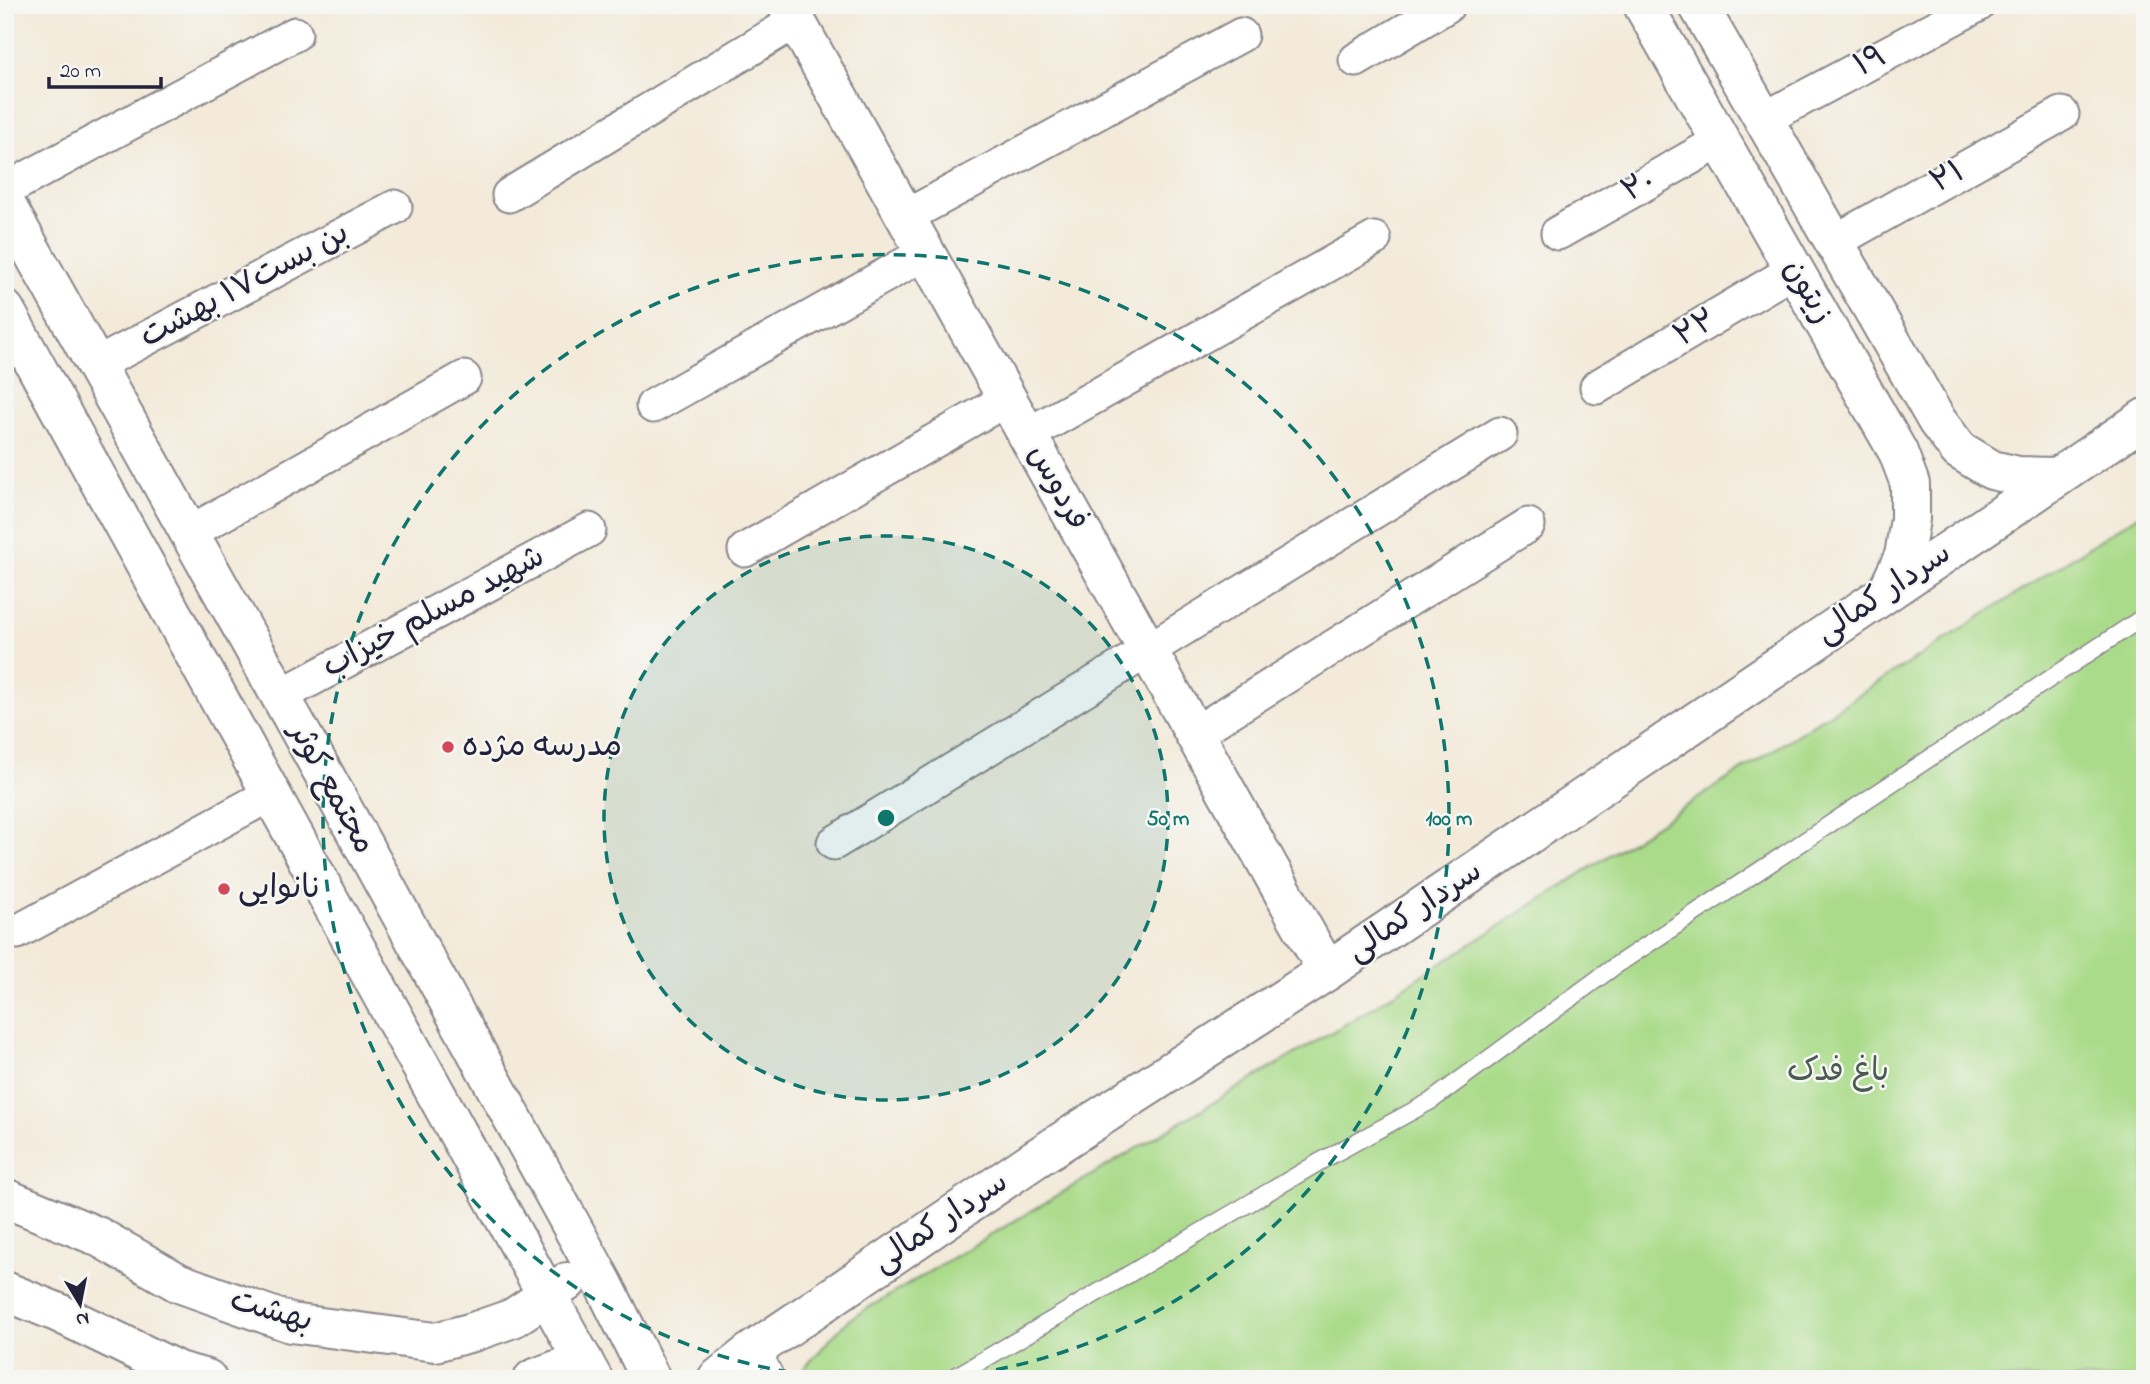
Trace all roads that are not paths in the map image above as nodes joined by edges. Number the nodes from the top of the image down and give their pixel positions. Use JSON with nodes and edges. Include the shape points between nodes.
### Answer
{"nodes":[{"id":1,"x":1448,"y":5,"type":"edge"},
{"id":2,"x":1643,"y":5,"type":"edge"},
{"id":3,"x":1698,"y":5,"type":"edge"},
{"id":4,"x":1978,"y":5,"type":"edge"},
{"id":5,"x":791,"y":13,"type":"edge"},
{"id":6,"x":295,"y":34,"type":"dead end"},
{"id":7,"x":1241,"y":35,"type":"dead end"},
{"id":8,"x":1356,"y":60,"type":"dead end"},
{"id":9,"x":2062,"y":114,"type":"dead end"},
{"id":10,"x":1764,"y":119,"type":"junction"},
{"id":11,"x":1720,"y":141,"type":"junction"},
{"id":12,"x":5,"y":190,"type":"edge"},
{"id":13,"x":509,"y":195,"type":"dead end"},
{"id":14,"x":5,"y":203,"type":"edge"},
{"id":15,"x":395,"y":208,"type":"dead end"},
{"id":16,"x":905,"y":217,"type":"junction"},
{"id":17,"x":1558,"y":233,"type":"dead end"},
{"id":18,"x":1374,"y":239,"type":"dead end"},
{"id":19,"x":1834,"y":242,"type":"junction"},
{"id":20,"x":925,"y":253,"type":"junction"},
{"id":21,"x":1794,"y":270,"type":"junction"},
{"id":22,"x":5,"y":310,"type":"edge"},
{"id":23,"x":96,"y":365,"type":"junction"},
{"id":24,"x":464,"y":379,"type":"dead end"},
{"id":25,"x":1597,"y":387,"type":"dead end"},
{"id":26,"x":49,"y":389,"type":"junction"},
{"id":27,"x":1007,"y":399,"type":"junction"},
{"id":28,"x":653,"y":406,"type":"dead end"},
{"id":29,"x":2145,"y":418,"type":"edge"},
{"id":30,"x":1937,"y":421,"type":"junction"},
{"id":31,"x":1500,"y":434,"type":"dead end"},
{"id":32,"x":1027,"y":435,"type":"junction"},
{"id":33,"x":1898,"y":452,"type":"junction"},
{"id":34,"x":2057,"y":477,"type":"junction"},
{"id":35,"x":1528,"y":525,"type":"dead end"},
{"id":36,"x":589,"y":530,"type":"dead end"},
{"id":37,"x":189,"y":533,"type":"junction"},
{"id":38,"x":745,"y":550,"type":"dead end"},
{"id":39,"x":1887,"y":592,"type":"junction"},
{"id":40,"x":2145,"y":616,"type":"edge"},
{"id":41,"x":1147,"y":650,"type":"junction"},
{"id":42,"x":279,"y":696,"type":"junction"},
{"id":43,"x":231,"y":720,"type":"junction"},
{"id":44,"x":1194,"y":734,"type":"junction"},
{"id":45,"x":271,"y":794,"type":"junction"},
{"id":46,"x":834,"y":843,"type":"dead end"},
{"id":47,"x":17,"y":932,"type":"dead end"},
{"id":48,"x":1327,"y":971,"type":"junction"},
{"id":49,"x":443,"y":991,"type":"junction"},
{"id":50,"x":395,"y":1020,"type":"junction"},
{"id":51,"x":5,"y":1198,"type":"edge"},
{"id":52,"x":592,"y":1266,"type":"junction"},
{"id":53,"x":5,"y":1291,"type":"edge"},
{"id":54,"x":547,"y":1295,"type":"junction"},
{"id":55,"x":769,"y":1362,"type":"edge"},
{"id":56,"x":588,"y":1369,"type":"edge"},
{"id":57,"x":183,"y":1376,"type":"edge"},
{"id":58,"x":533,"y":1379,"type":"edge"},
{"id":59,"x":651,"y":1379,"type":"edge"},
{"id":60,"x":717,"y":1379,"type":"edge"},
{"id":61,"x":951,"y":1379,"type":"edge"}],
"edges":[{"from":1,"to":8,"type":"street"},
{"from":2,"to":11,"type":"street","name":"زیتون"},
{"from":3,"to":10,"type":"street","name":"زیتون"},
{"from":4,"to":10,"type":"street","name":"۱۹"},
{"from":5,"to":13,"type":"street"},
{"from":5,"to":16,"type":"street","name":"فردوس"},
{"from":6,"to":12,"type":"street"},
{"from":7,"to":16,"type":"street"},
{"from":9,"to":19,"type":"street","name":"۲۱"},
{"from":10,"to":19,"type":"street","name":"زیتون"},
{"from":11,"to":17,"type":"street","name":"۲۰"},
{"from":11,"to":21,"type":"street","name":"زیتون"},
{"from":14,"to":23,"type":"street","name":"مجتمع کوثر"},
{"from":15,"to":23,"type":"street","name":"بن بست۱۷ بهشت"},
{"from":16,"to":20,"type":"street","name":"فردوس"},
{"from":18,"to":32,"type":"street"},
{"from":19,"to":30,"type":"street","name":"زیتون"},
{"from":20,"to":27,"type":"street","name":"فردوس"},
{"from":20,"to":28,"type":"street"},
{"from":21,"to":25,"type":"street","name":"۲۲"},
{"from":21,"to":33,"type":"street","name":"زیتون"},
{"from":22,"to":26,"type":"street","name":"مجتمع کوثر"},
{"from":23,"to":26,"type":"street"},
{"from":23,"to":37,"type":"street","name":"مجتمع کوثر"},
{"from":24,"to":37,"type":"street"},
{"from":26,"to":43,"type":"street","name":"مجتمع کوثر"},
{"from":27,"to":32,"type":"street","name":"فردوس"},
{"from":27,"to":38,"type":"street"},
{"from":29,"to":34,"type":"street","name":"سردار کمالی"},
{"from":30,"to":33,"type":"street","via":[[1925,444]]},
{"from":30,"to":34,"type":"street","name":"زیتون","via":[[1959,450],[1992,470]]},
{"from":31,"to":41,"type":"street"},
{"from":32,"to":41,"type":"street","name":"فردوس"},
{"from":33,"to":39,"type":"street","name":"زیتون","via":[[1910,484],[1910,519],[1904,556]]},
{"from":34,"to":39,"type":"street","name":"سردار کمالی"},
{"from":35,"to":44,"type":"street"},
{"from":36,"to":42,"type":"street","name":"شهید مسلم خیزاب"},
{"from":37,"to":42,"type":"street","name":"مجتمع کوثر"},
{"from":39,"to":48,"type":"street","name":"سردار کمالی"},
{"from":40,"to":61,"type":"lane","via":[[1626,959],[1432,1101],[1321,1161]]},
{"from":41,"to":44,"type":"street","name":"فردوس"},
{"from":41,"to":46,"type":"street"},
{"from":42,"to":43,"type":"street"},
{"from":42,"to":49,"type":"street","name":"مجتمع کوثر"},
{"from":43,"to":45,"type":"street","name":"مجتمع کوثر"},
{"from":44,"to":48,"type":"street","name":"فردوس"},
{"from":45,"to":47,"type":"street"},
{"from":45,"to":50,"type":"street","name":"مجتمع کوثر"},
{"from":48,"to":55,"type":"street","name":"سردار کمالی","via":[[1035,1159]]},
{"from":49,"to":50,"type":"street"},
{"from":49,"to":52,"type":"street","name":"مجتمع کوثر"},
{"from":50,"to":54,"type":"street","name":"مجتمع کوثر"},
{"from":51,"to":54,"type":"street","name":"بهشت","via":[[97,1236],[179,1283],[290,1323],[435,1342],[513,1318]]},
{"from":52,"to":54,"type":"street","name":"بهشت"},
{"from":52,"to":59,"type":"street","name":"مجتمع کوثر"},
{"from":53,"to":57,"type":"street"},
{"from":54,"to":56,"type":"street","name":"مجتمع کوثر"},
{"from":55,"to":60,"type":"street","name":"سردار کمالی"},
{"from":56,"to":58,"type":"street"}]}
